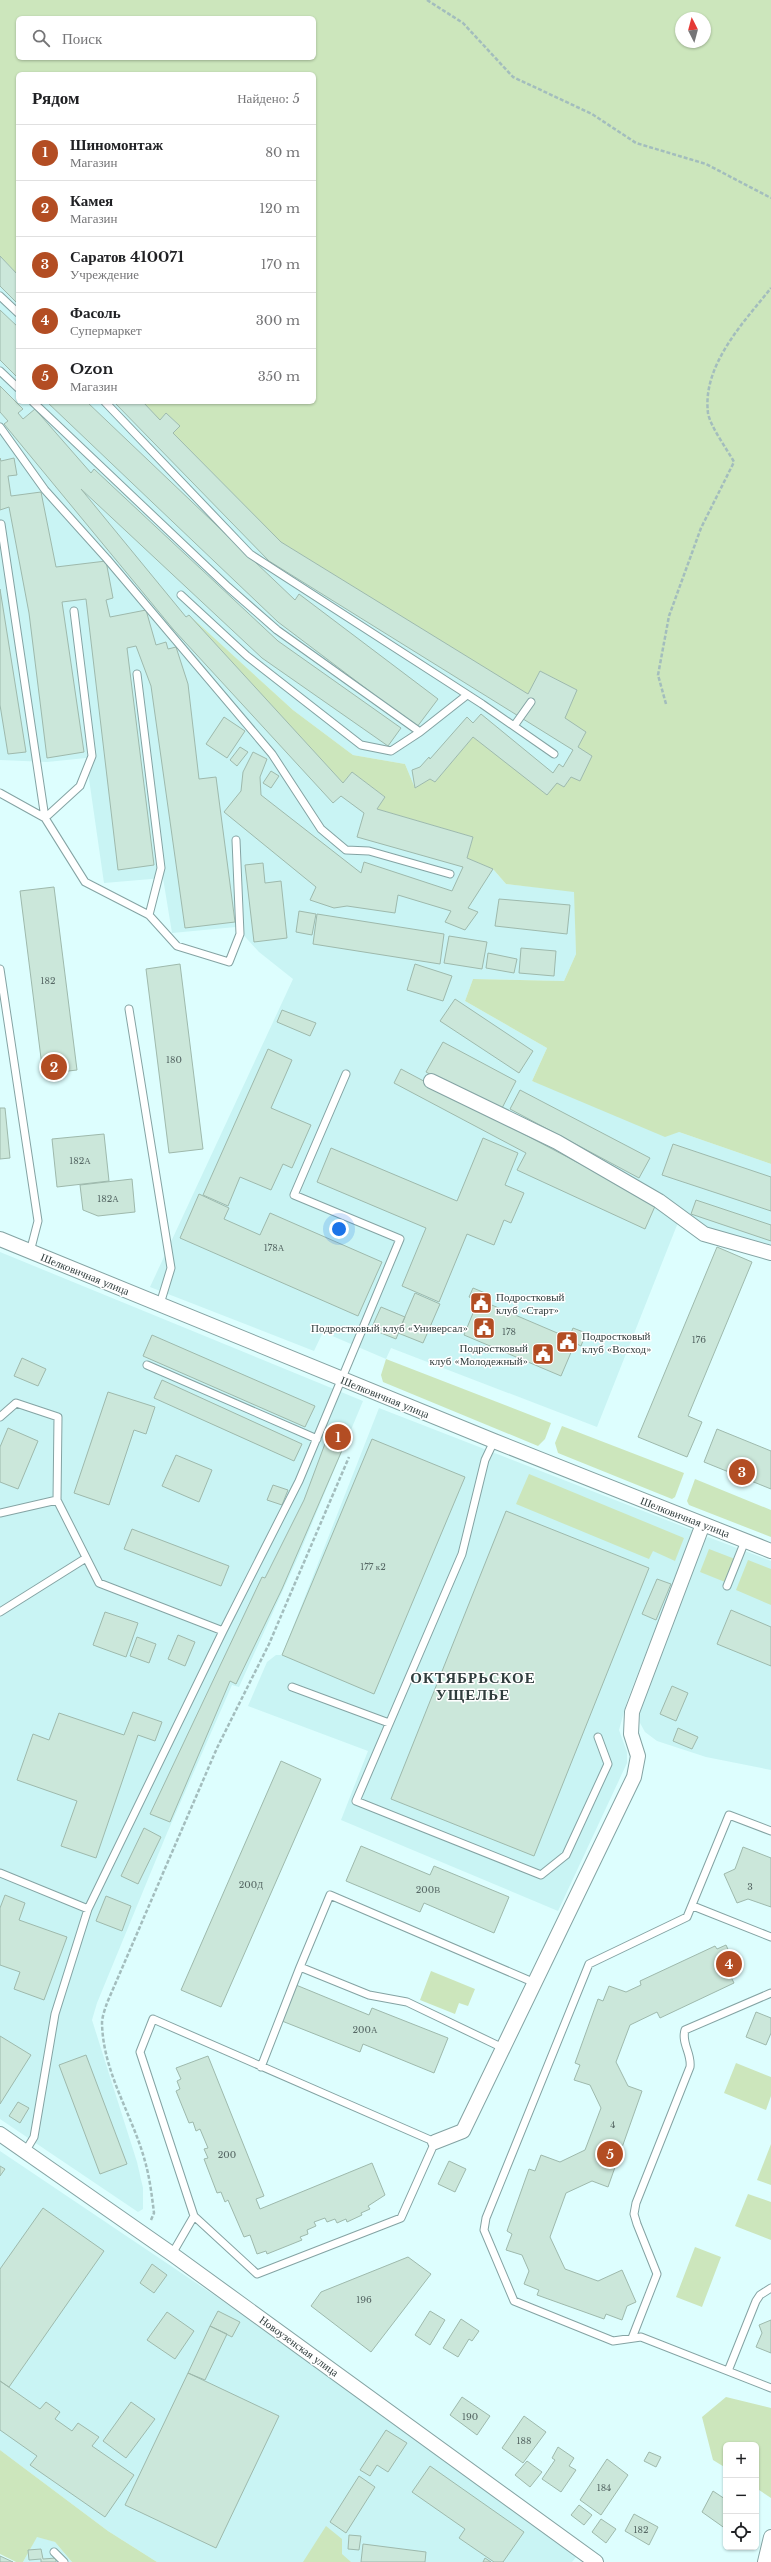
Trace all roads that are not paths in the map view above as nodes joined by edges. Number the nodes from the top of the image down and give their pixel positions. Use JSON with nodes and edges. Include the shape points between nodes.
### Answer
{"nodes":[{"id":1,"x":0,"y":296,"type":"edge"},
{"id":2,"x":16,"y":311,"type":"edge"},
{"id":3,"x":0,"y":371,"type":"edge"},
{"id":4,"x":16,"y":386,"type":"edge"},
{"id":5,"x":35,"y":404,"type":"edge"},
{"id":6,"x":107,"y":404,"type":"edge"},
{"id":7,"x":0,"y":427,"type":"edge"},
{"id":8,"x":1,"y":524,"type":"edge"},
{"id":9,"x":181,"y":595,"type":"dead end"},
{"id":10,"x":74,"y":612,"type":"dead end"},
{"id":11,"x":137,"y":674,"type":"dead end"},
{"id":12,"x":467,"y":695,"type":"junction"},
{"id":13,"x":531,"y":702,"type":"dead end"},
{"id":14,"x":514,"y":726,"type":"junction"},
{"id":15,"x":420,"y":732,"type":"junction"},
{"id":16,"x":554,"y":754,"type":"dead end"},
{"id":17,"x":0,"y":793,"type":"edge"},
{"id":18,"x":45,"y":818,"type":"junction"},
{"id":19,"x":236,"y":840,"type":"dead end"},
{"id":20,"x":450,"y":874,"type":"dead end"},
{"id":21,"x":149,"y":915,"type":"junction"},
{"id":22,"x":0,"y":969,"type":"edge"},
{"id":23,"x":129,"y":1009,"type":"dead end"},
{"id":24,"x":4,"y":1026,"type":"edge"},
{"id":25,"x":346,"y":1074,"type":"dead end"},
{"id":26,"x":431,"y":1081,"type":"dead end"},
{"id":27,"x":0,"y":1239,"type":"edge"},
{"id":28,"x":30,"y":1252,"type":"junction"},
{"id":29,"x":771,"y":1253,"type":"edge"},
{"id":30,"x":160,"y":1304,"type":"junction"},
{"id":31,"x":147,"y":1365,"type":"dead end"},
{"id":32,"x":342,"y":1380,"type":"junction"},
{"id":33,"x":0,"y":1417,"type":"edge"},
{"id":34,"x":317,"y":1439,"type":"junction"},
{"id":35,"x":494,"y":1441,"type":"junction"},
{"id":36,"x":57,"y":1500,"type":"junction"},
{"id":37,"x":0,"y":1512,"type":"edge"},
{"id":38,"x":703,"y":1524,"type":"junction"},
{"id":39,"x":745,"y":1541,"type":"junction"},
{"id":40,"x":771,"y":1551,"type":"edge"},
{"id":41,"x":86,"y":1558,"type":"junction"},
{"id":42,"x":727,"y":1586,"type":"dead end"},
{"id":43,"x":0,"y":1612,"type":"edge"},
{"id":44,"x":223,"y":1631,"type":"junction"},
{"id":45,"x":292,"y":1687,"type":"dead end"},
{"id":46,"x":389,"y":1723,"type":"junction"},
{"id":47,"x":598,"y":1737,"type":"dead end"},
{"id":48,"x":722,"y":1812,"type":"dead end"},
{"id":49,"x":730,"y":1815,"type":"junction"},
{"id":50,"x":771,"y":1831,"type":"edge"},
{"id":51,"x":0,"y":1872,"type":"edge"},
{"id":52,"x":693,"y":1906,"type":"junction"},
{"id":53,"x":88,"y":1909,"type":"junction"},
{"id":54,"x":771,"y":1937,"type":"edge"},
{"id":55,"x":300,"y":1967,"type":"junction"},
{"id":56,"x":535,"y":1983,"type":"junction"},
{"id":57,"x":771,"y":1993,"type":"edge"},
{"id":58,"x":503,"y":2048,"type":"junction"},
{"id":59,"x":261,"y":2067,"type":"junction"},
{"id":60,"x":0,"y":2134,"type":"edge"},
{"id":61,"x":435,"y":2142,"type":"junction"},
{"id":62,"x":25,"y":2152,"type":"junction"},
{"id":63,"x":194,"y":2216,"type":"junction"},
{"id":64,"x":172,"y":2254,"type":"junction"},
{"id":65,"x":771,"y":2288,"type":"edge"},
{"id":66,"x":632,"y":2338,"type":"junction"},
{"id":67,"x":728,"y":2371,"type":"junction"},
{"id":68,"x":771,"y":2388,"type":"edge"},
{"id":69,"x":771,"y":2538,"type":"edge"},
{"id":70,"x":54,"y":2552,"type":"dead end"},
{"id":71,"x":64,"y":2562,"type":"edge"},
{"id":72,"x":596,"y":2562,"type":"edge"},
{"id":73,"x":765,"y":2562,"type":"edge"}],
"edges":[{"from":1,"to":2,"type":"lane"},
{"from":3,"to":4,"type":"lane"},
{"from":5,"to":15,"type":"lane","via":[[228,587],[277,630]]},
{"from":6,"to":12,"type":"lane","via":[[250,554]]},
{"from":7,"to":20,"type":"lane","via":[[45,490],[107,558],[272,754],[321,829],[346,850],[369,851]]},
{"from":8,"to":18,"type":"lane"},
{"from":9,"to":15,"type":"lane","via":[[247,656],[361,745],[391,751]]},
{"from":10,"to":18,"type":"lane","via":[[92,756],[80,786]]},
{"from":11,"to":21,"type":"lane","via":[[161,868]]},
{"from":12,"to":14,"type":"lane"},
{"from":12,"to":15,"type":"lane"},
{"from":13,"to":14,"type":"lane"},
{"from":14,"to":16,"type":"lane"},
{"from":17,"to":18,"type":"lane"},
{"from":18,"to":21,"type":"lane","via":[[85,882]]},
{"from":19,"to":21,"type":"lane","via":[[240,934],[229,962],[177,946]]},
{"from":22,"to":24,"type":"lane"},
{"from":23,"to":30,"type":"lane","via":[[172,1268]]},
{"from":24,"to":28,"type":"lane","via":[[38,1221]]},
{"from":25,"to":32,"type":"lane","via":[[294,1195],[400,1239]]},
{"from":26,"to":29,"type":"street","via":[[558,1142],[659,1201],[704,1234]]},
{"from":27,"to":28,"type":"street","name":"Шелковичная улица"},
{"from":28,"to":30,"type":"street","name":"Шелковичная улица"},
{"from":30,"to":32,"type":"street","name":"Шелковичная улица"},
{"from":31,"to":34,"type":"lane"},
{"from":32,"to":34,"type":"lane"},
{"from":32,"to":35,"type":"street","name":"Шелковичная улица"},
{"from":33,"to":36,"type":"lane","via":[[16,1404],[58,1417]]},
{"from":34,"to":44,"type":"lane","via":[[289,1501]]},
{"from":35,"to":38,"type":"street","name":"Шелковичная улица"},
{"from":35,"to":46,"type":"lane","via":[[484,1460],[462,1554]]},
{"from":36,"to":37,"type":"lane"},
{"from":36,"to":41,"type":"lane"},
{"from":38,"to":39,"type":"street","name":"Шелковичная улица"},
{"from":38,"to":56,"type":"street","via":[[632,1712],[631,1734],[638,1756],[634,1777]]},
{"from":39,"to":40,"type":"street","name":"Шелковичная улица"},
{"from":39,"to":42,"type":"lane"},
{"from":41,"to":43,"type":"lane"},
{"from":41,"to":44,"type":"lane","via":[[99,1583]]},
{"from":44,"to":53,"type":"lane"},
{"from":45,"to":46,"type":"lane"},
{"from":46,"to":47,"type":"lane","via":[[356,1801],[541,1875],[566,1855],[608,1764]]},
{"from":48,"to":49,"type":"lane"},
{"from":49,"to":50,"type":"lane"},
{"from":49,"to":52,"type":"lane"},
{"from":51,"to":53,"type":"lane"},
{"from":52,"to":54,"type":"lane"},
{"from":52,"to":66,"type":"lane","via":[[687,1917],[675,1924],[589,1964],[486,2218],[484,2230],[514,2301],[613,2341]]},
{"from":53,"to":62,"type":"lane","via":[[55,2014],[34,2137]]},
{"from":55,"to":56,"type":"lane","via":[[330,1895]]},
{"from":55,"to":58,"type":"lane","via":[[369,1996],[408,2002]]},
{"from":55,"to":59,"type":"lane"},
{"from":56,"to":58,"type":"street"},
{"from":57,"to":66,"type":"lane","via":[[685,2030],[683,2036],[690,2054],[690,2067],[636,2203],[634,2214],[657,2274]]},
{"from":58,"to":61,"type":"street","via":[[463,2131]]},
{"from":59,"to":61,"type":"lane"},
{"from":59,"to":63,"type":"lane","via":[[153,2019],[140,2052]]},
{"from":60,"to":62,"type":"street","name":"Новоузенская улица"},
{"from":61,"to":63,"type":"lane","via":[[401,2218],[257,2274]]},
{"from":62,"to":64,"type":"street","name":"Новоузенская улица"},
{"from":63,"to":64,"type":"lane"},
{"from":64,"to":72,"type":"street","name":"Новоузенская улица"},
{"from":65,"to":67,"type":"lane","via":[[756,2301]]},
{"from":66,"to":67,"type":"lane","via":[[642,2337]]},
{"from":67,"to":68,"type":"lane"},
{"from":69,"to":73,"type":"street"},
{"from":70,"to":71,"type":"lane"}]}
